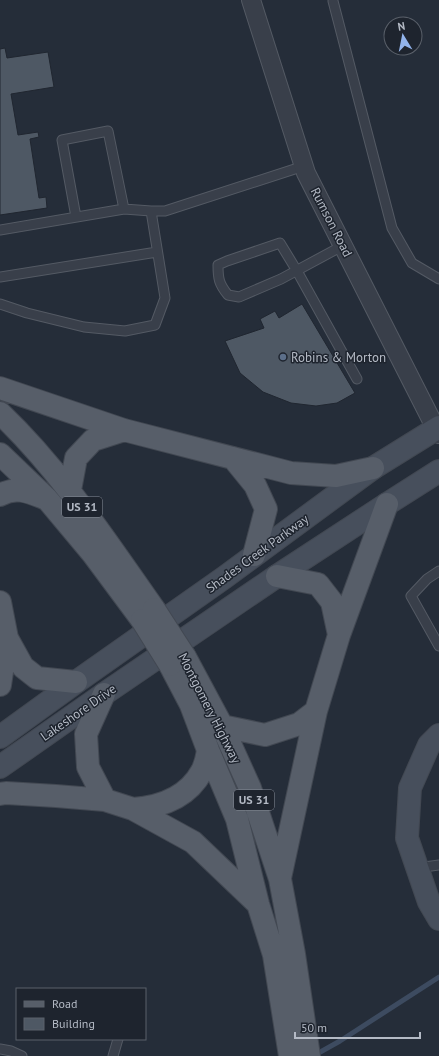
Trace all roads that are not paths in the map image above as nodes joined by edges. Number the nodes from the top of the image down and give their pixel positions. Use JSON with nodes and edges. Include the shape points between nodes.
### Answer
{"nodes":[{"id":1,"x":251,"y":0,"type":"edge"},
{"id":2,"x":333,"y":0,"type":"edge"},
{"id":3,"x":304,"y":166,"type":"junction"},
{"id":4,"x":124,"y":209,"type":"junction"},
{"id":5,"x":151,"y":211,"type":"junction"},
{"id":6,"x":76,"y":217,"type":"junction"},
{"id":7,"x":0,"y":230,"type":"edge"},
{"id":8,"x":344,"y":246,"type":"junction"},
{"id":9,"x":158,"y":252,"type":"junction"},
{"id":10,"x":297,"y":271,"type":"junction"},
{"id":11,"x":0,"y":277,"type":"edge"},
{"id":12,"x":439,"y":279,"type":"edge"},
{"id":13,"x":0,"y":304,"type":"edge"},
{"id":14,"x":357,"y":379,"type":"dead end"},
{"id":15,"x":0,"y":388,"type":"edge"},
{"id":16,"x":0,"y":413,"type":"edge"},
{"id":17,"x":124,"y":430,"type":"junction"},
{"id":18,"x":438,"y":430,"type":"edge"},
{"id":19,"x":0,"y":454,"type":"edge"},
{"id":20,"x":233,"y":458,"type":"junction"},
{"id":21,"x":373,"y":468,"type":"junction"},
{"id":22,"x":439,"y":471,"type":"edge"},
{"id":23,"x":70,"y":490,"type":"junction"},
{"id":24,"x":0,"y":495,"type":"edge"},
{"id":25,"x":47,"y":499,"type":"junction"},
{"id":26,"x":387,"y":504,"type":"junction"},
{"id":27,"x":254,"y":555,"type":"junction"},
{"id":28,"x":439,"y":571,"type":"edge"},
{"id":29,"x":277,"y":576,"type":"junction"},
{"id":30,"x":0,"y":602,"type":"edge"},
{"id":31,"x":148,"y":614,"type":"junction"},
{"id":32,"x":339,"y":635,"type":"junction"},
{"id":33,"x":7,"y":638,"type":"junction"},
{"id":34,"x":439,"y":646,"type":"edge"},
{"id":35,"x":170,"y":660,"type":"junction"},
{"id":36,"x":76,"y":682,"type":"junction"},
{"id":37,"x":0,"y":685,"type":"edge"},
{"id":38,"x":104,"y":694,"type":"junction"},
{"id":39,"x":316,"y":711,"type":"junction"},
{"id":40,"x":222,"y":726,"type":"junction"},
{"id":41,"x":439,"y":735,"type":"edge"},
{"id":42,"x":0,"y":737,"type":"edge"},
{"id":43,"x":208,"y":750,"type":"junction"},
{"id":44,"x":0,"y":767,"type":"edge"},
{"id":45,"x":0,"y":794,"type":"edge"},
{"id":46,"x":105,"y":800,"type":"junction"},
{"id":47,"x":133,"y":810,"type":"junction"},
{"id":48,"x":439,"y":865,"type":"edge"},
{"id":49,"x":417,"y":868,"type":"junction"},
{"id":50,"x":280,"y":879,"type":"junction"},
{"id":51,"x":258,"y":904,"type":"junction"},
{"id":52,"x":439,"y":919,"type":"edge"},
{"id":53,"x":284,"y":954,"type":"junction"},
{"id":54,"x":118,"y":1040,"type":"edge"},
{"id":55,"x":0,"y":1049,"type":"edge"},
{"id":56,"x":22,"y":1056,"type":"edge"},
{"id":57,"x":112,"y":1056,"type":"edge"},
{"id":58,"x":290,"y":1056,"type":"edge"},
{"id":59,"x":309,"y":1056,"type":"edge"}],
"edges":[{"from":1,"to":3,"type":"street","name":"Rumson Road"},
{"from":2,"to":12,"type":"lane","via":[[392,228],[412,263]]},
{"from":3,"to":5,"type":"lane","via":[[165,211]]},
{"from":3,"to":8,"type":"street","name":"Rumson Road"},
{"from":4,"to":5,"type":"lane"},
{"from":4,"to":6,"type":"lane"},
{"from":4,"to":6,"type":"lane","via":[[108,131],[62,140]]},
{"from":5,"to":9,"type":"lane"},
{"from":6,"to":7,"type":"lane"},
{"from":8,"to":10,"type":"lane"},
{"from":8,"to":18,"type":"street","name":"Rumson Road"},
{"from":9,"to":11,"type":"lane"},
{"from":9,"to":13,"type":"lane","via":[[165,298],[155,326],[125,331],[84,327]]},
{"from":10,"to":10,"type":"lane","via":[[239,297],[228,295],[221,286],[218,265],[280,244]]},
{"from":10,"to":14,"type":"lane"},
{"from":15,"to":17,"type":"main road"},
{"from":16,"to":23,"type":"main road","name":"Montgomery Highway","number":"US 31"},
{"from":17,"to":20,"type":"main road"},
{"from":17,"to":23,"type":"main road","via":[[93,440],[76,458]]},
{"from":18,"to":21,"type":"main road","name":"Shades Creek Parkway"},
{"from":19,"to":25,"type":"main road","number":"US 31"},
{"from":20,"to":21,"type":"main road","via":[[291,473],[336,476]]},
{"from":20,"to":27,"type":"main road","via":[[255,485],[266,509]]},
{"from":21,"to":27,"type":"main road","name":"Shades Creek Parkway"},
{"from":22,"to":26,"type":"main road"},
{"from":23,"to":31,"type":"main road","name":"Montgomery Highway","number":"US 31"},
{"from":24,"to":25,"type":"main road","via":[[19,490]]},
{"from":25,"to":31,"type":"main road","name":"Montgomery Highway","number":"US 31"},
{"from":26,"to":29,"type":"main road"},
{"from":26,"to":32,"type":"main road"},
{"from":27,"to":36,"type":"main road","name":"Shades Creek Parkway"},
{"from":28,"to":34,"type":"lane","via":[[427,579],[411,596]]},
{"from":29,"to":32,"type":"main road","via":[[318,584],[332,602]]},
{"from":29,"to":35,"type":"main road"},
{"from":30,"to":33,"type":"main road"},
{"from":31,"to":35,"type":"main road","name":"Montgomery Highway","number":"US 31","bridge":true},
{"from":32,"to":39,"type":"main road"},
{"from":33,"to":36,"type":"main road","via":[[23,667],[36,678]]},
{"from":33,"to":37,"type":"main road"},
{"from":35,"to":38,"type":"main road","name":"Lakeshore Drive"},
{"from":35,"to":40,"type":"main road","name":"Montgomery Highway","number":"US 31"},
{"from":35,"to":43,"type":"main road","name":"Montgomery Highway","number":"US 31","via":[[191,704]]},
{"from":36,"to":42,"type":"main road","name":"Lakeshore Drive"},
{"from":38,"to":44,"type":"main road","name":"Lakeshore Drive"},
{"from":38,"to":46,"type":"main road","via":[[86,734],[88,767]]},
{"from":39,"to":40,"type":"main road","via":[[299,724],[265,735]]},
{"from":39,"to":50,"type":"main road"},
{"from":40,"to":50,"type":"main road","name":"Montgomery Highway","number":"US 31","via":[[250,788]]},
{"from":41,"to":49,"type":"main road","via":[[429,745],[410,788],[407,838]]},
{"from":43,"to":47,"type":"main road","via":[[203,770],[187,790],[160,805]]},
{"from":43,"to":51,"type":"main road","name":"Montgomery Highway","number":"US 31","via":[[237,819]]},
{"from":45,"to":46,"type":"main road"},
{"from":46,"to":47,"type":"main road"},
{"from":47,"to":51,"type":"main road","via":[[192,842]]},
{"from":48,"to":49,"type":"lane"},
{"from":49,"to":52,"type":"main road","via":[[429,902]]},
{"from":50,"to":53,"type":"main road","name":"Montgomery Highway","number":"US 31"},
{"from":51,"to":53,"type":"main road","name":"Montgomery Highway","number":"US 31"},
{"from":53,"to":58,"type":"main road","name":"Montgomery Highway","number":"US 31"},
{"from":53,"to":59,"type":"main road","name":"Montgomery Highway","number":"US 31"},
{"from":54,"to":57,"type":"lane"},
{"from":55,"to":56,"type":"lane"}]}
